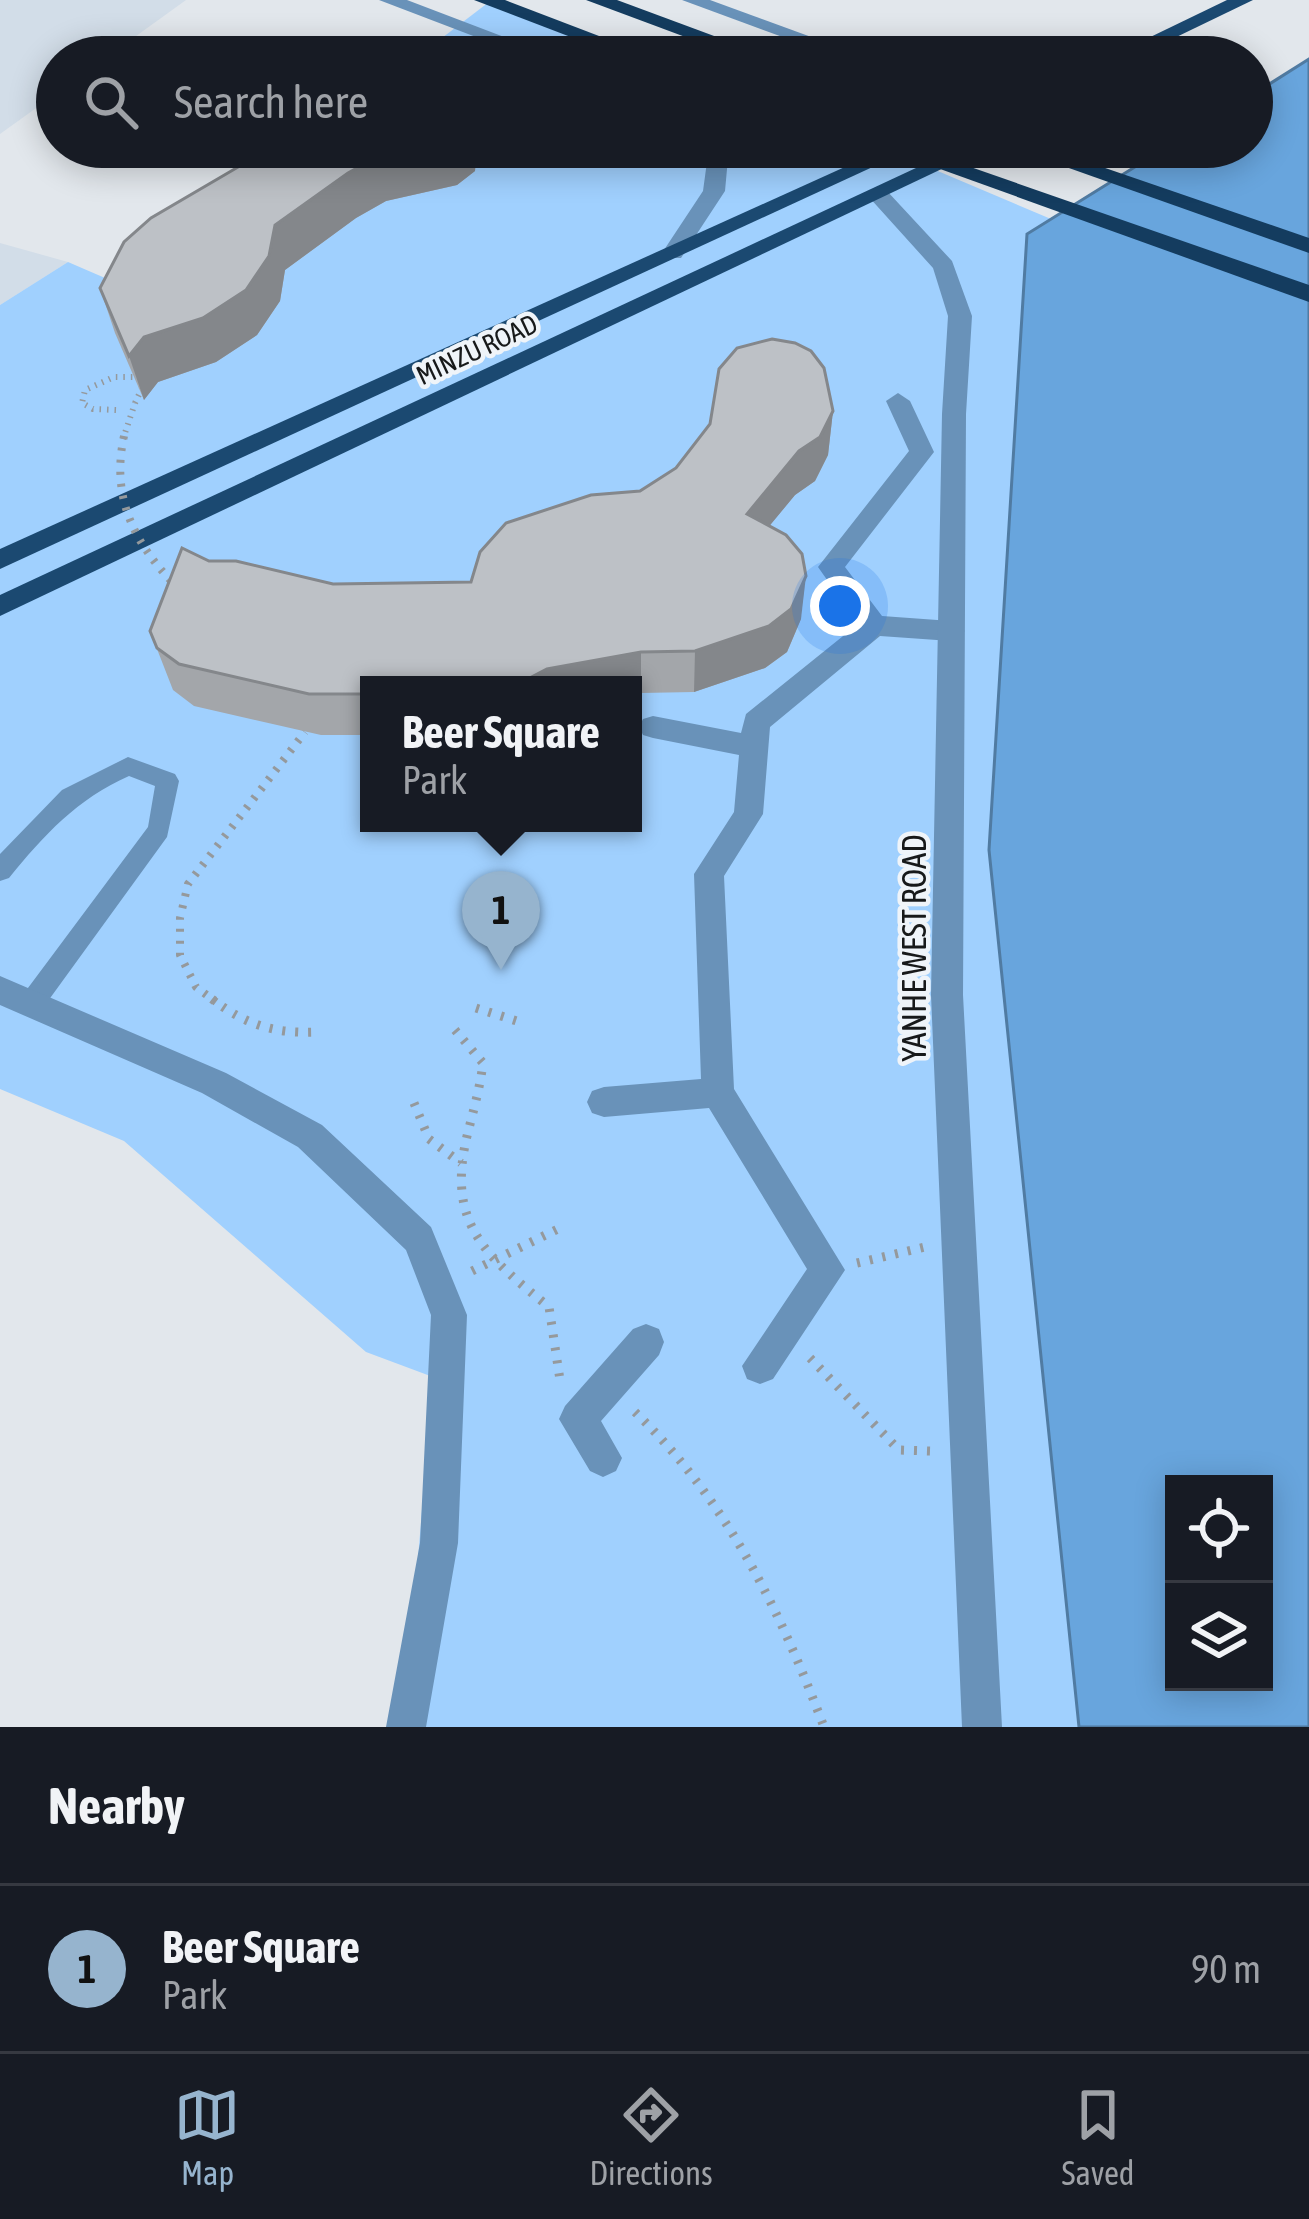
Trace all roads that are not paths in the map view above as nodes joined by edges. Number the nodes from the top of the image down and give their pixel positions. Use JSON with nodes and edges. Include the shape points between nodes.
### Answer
{"nodes":[{"id":1,"x":389,"y":0,"type":"edge"},
{"id":2,"x":485,"y":0,"type":"edge"},
{"id":3,"x":597,"y":0,"type":"edge"},
{"id":4,"x":692,"y":0,"type":"edge"},
{"id":5,"x":1244,"y":0,"type":"edge"},
{"id":6,"x":489,"y":36,"type":"edge"},
{"id":7,"x":585,"y":36,"type":"edge"},
{"id":8,"x":700,"y":36,"type":"edge"},
{"id":9,"x":796,"y":36,"type":"edge"},
{"id":10,"x":1165,"y":36,"type":"edge"},
{"id":11,"x":721,"y":168,"type":"edge"},
{"id":12,"x":856,"y":168,"type":"edge"},
{"id":13,"x":938,"y":168,"type":"edge"},
{"id":14,"x":952,"y":168,"type":"edge"},
{"id":15,"x":1084,"y":168,"type":"edge"},
{"id":16,"x":879,"y":196,"type":"junction"},
{"id":17,"x":1309,"y":246,"type":"edge"},
{"id":18,"x":674,"y":253,"type":"junction"},
{"id":19,"x":1309,"y":294,"type":"edge"},
{"id":20,"x":898,"y":401,"type":"dead end"},
{"id":21,"x":0,"y":560,"type":"edge"},
{"id":22,"x":0,"y":606,"type":"edge"},
{"id":23,"x":874,"y":626,"type":"junction"},
{"id":24,"x":951,"y":631,"type":"junction"},
{"id":25,"x":653,"y":727,"type":"dead end"},
{"id":26,"x":754,"y":747,"type":"junction"},
{"id":27,"x":0,"y":871,"type":"edge"},
{"id":28,"x":16,"y":997,"type":"edge"},
{"id":29,"x":718,"y":1092,"type":"junction"},
{"id":30,"x":604,"y":1102,"type":"dead end"},
{"id":31,"x":646,"y":1342,"type":"dead end"},
{"id":32,"x":760,"y":1366,"type":"dead end"},
{"id":33,"x":603,"y":1458,"type":"dead end"},
{"id":34,"x":406,"y":1727,"type":"edge"},
{"id":35,"x":982,"y":1727,"type":"edge"}],
"edges":[{"from":1,"to":6,"type":"street"},
{"from":2,"to":7,"type":"highway"},
{"from":3,"to":8,"type":"highway"},
{"from":4,"to":9,"type":"street"},
{"from":5,"to":10,"type":"main road"},
{"from":11,"to":18,"type":"street","via":[[711,203]]},
{"from":12,"to":18,"type":"main road","name":"MINZU ROAD"},
{"from":13,"to":16,"type":"main road","name":"MINZU ROAD"},
{"from":14,"to":19,"type":"highway"},
{"from":15,"to":17,"type":"highway"},
{"from":16,"to":22,"type":"main road","name":"MINZU ROAD"},
{"from":16,"to":24,"type":"street","name":"YANHE WEST ROAD","via":[[944,266],[960,316]]},
{"from":18,"to":21,"type":"main road","name":"MINZU ROAD"},
{"from":20,"to":23,"type":"street","via":[[922,452],[831,567]]},
{"from":23,"to":24,"type":"street"},
{"from":23,"to":26,"type":"street","via":[[756,722]]},
{"from":24,"to":35,"type":"street","name":"YANHE WEST ROAD","via":[[947,995]]},
{"from":25,"to":26,"type":"street"},
{"from":26,"to":29,"type":"street","via":[[748,814],[709,874]]},
{"from":27,"to":28,"type":"lane","via":[[60,800],[85,783],[128,766],[167,781],[159,830]]},
{"from":28,"to":34,"type":"street","via":[[214,1083],[310,1136],[419,1239],[449,1315],[439,1543]]},
{"from":29,"to":30,"type":"street"},
{"from":29,"to":32,"type":"street","via":[[827,1270]]},
{"from":31,"to":33,"type":"street","via":[[578,1419]]}]}
